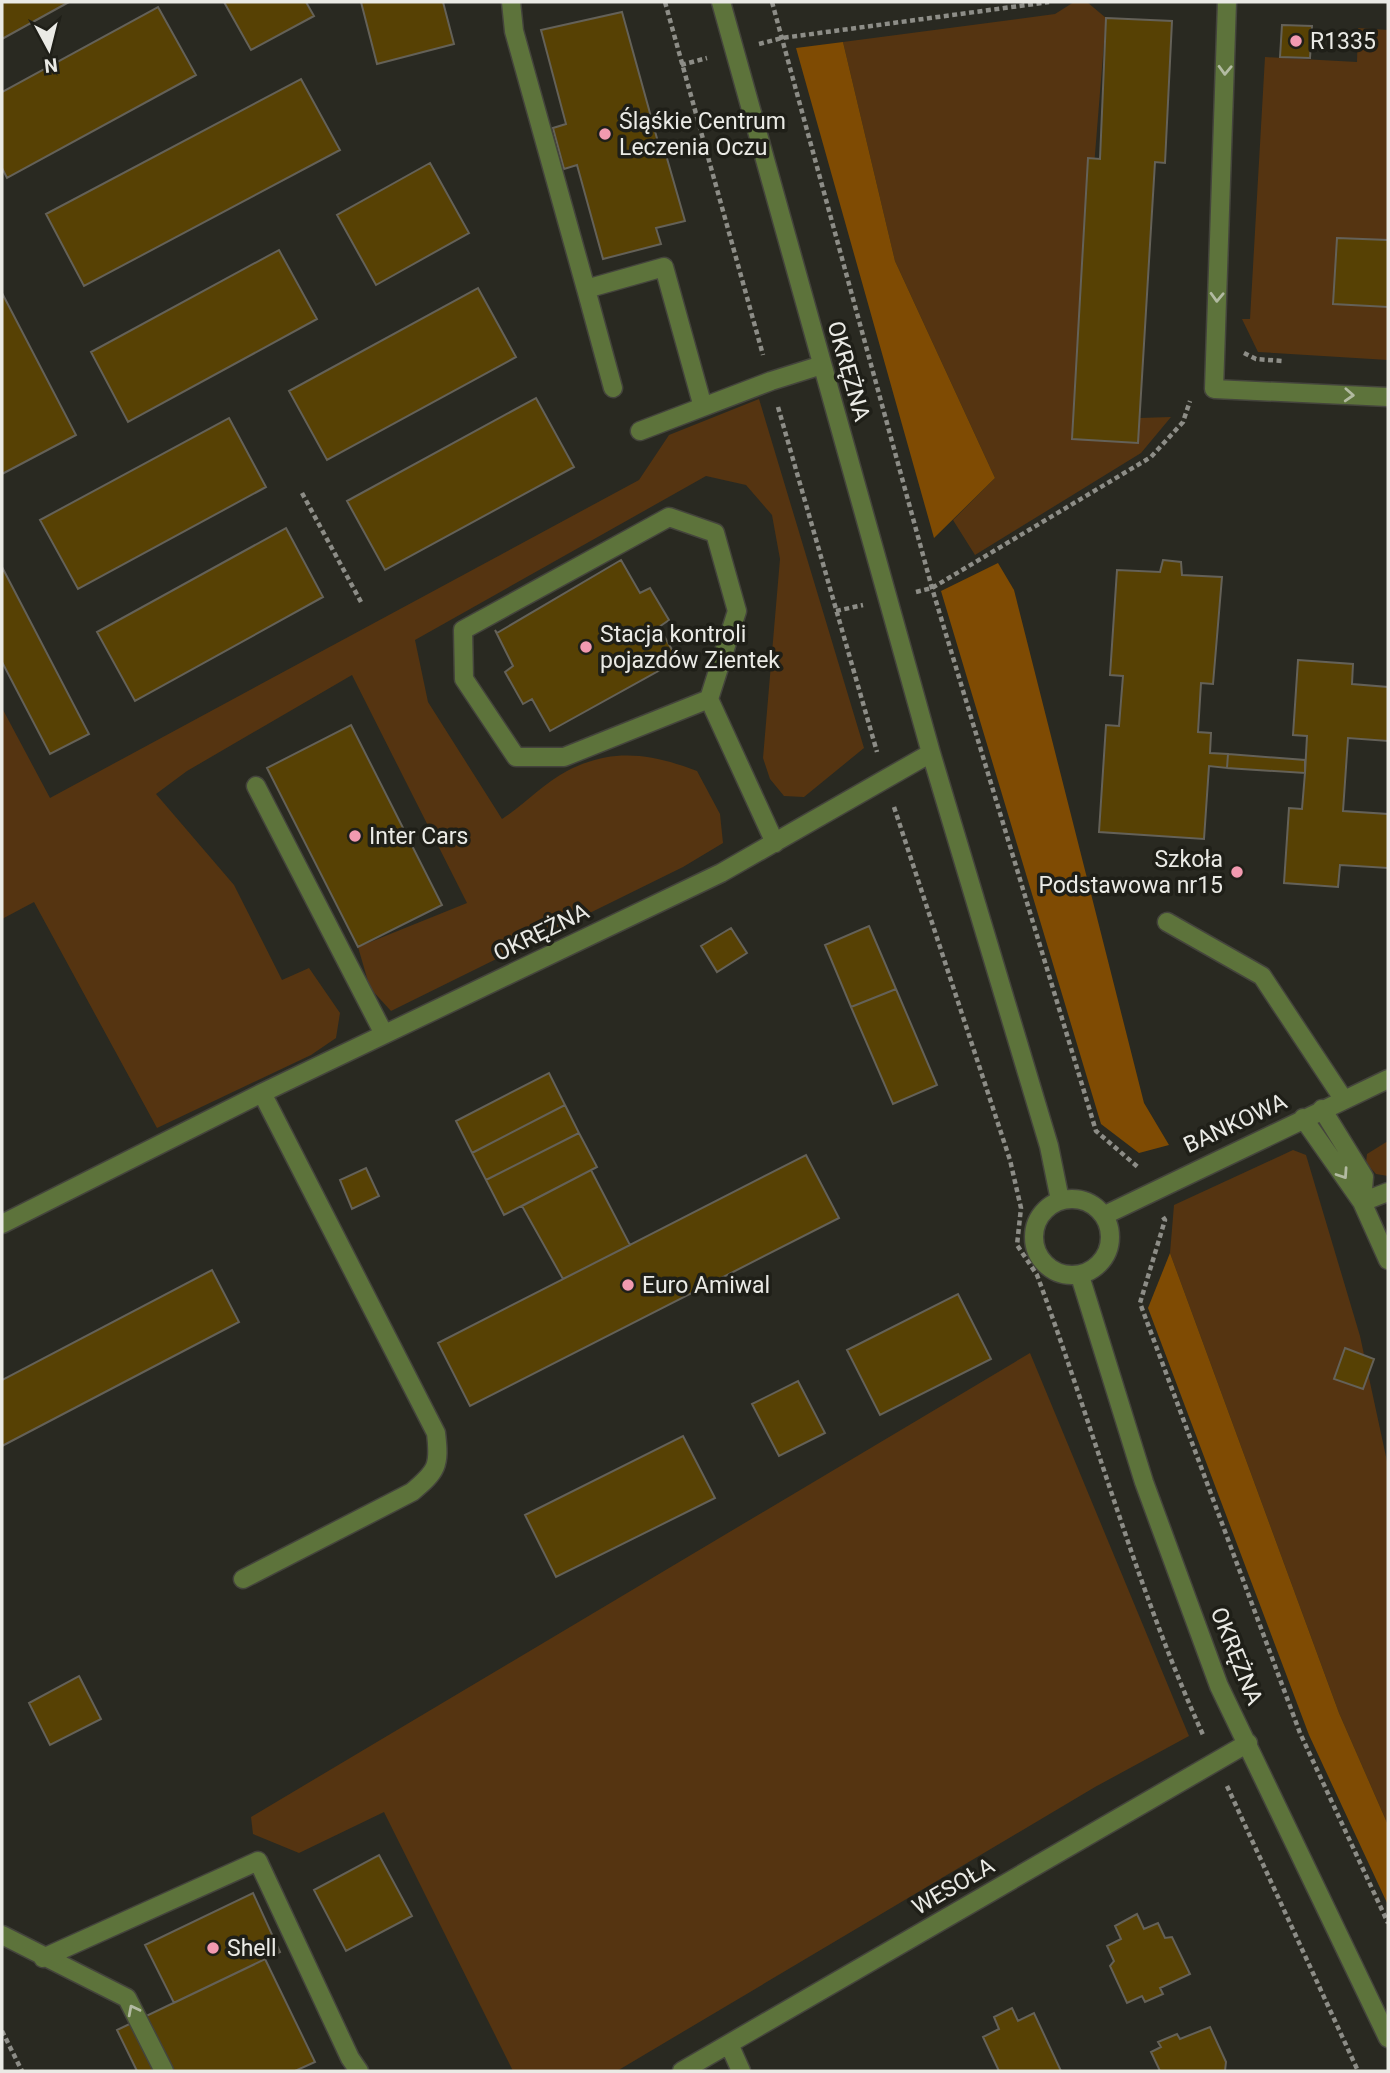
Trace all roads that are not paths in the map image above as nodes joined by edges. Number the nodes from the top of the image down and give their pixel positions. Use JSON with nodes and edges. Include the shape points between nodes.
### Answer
{"nodes":[{"id":1,"x":511,"y":2,"type":"edge"},
{"id":2,"x":720,"y":2,"type":"edge"},
{"id":3,"x":1227,"y":2,"type":"edge"},
{"id":4,"x":586,"y":289,"type":"junction"},
{"id":5,"x":822,"y":365,"type":"junction"},
{"id":6,"x":613,"y":388,"type":"dead end"},
{"id":7,"x":1388,"y":397,"type":"edge"},
{"id":8,"x":703,"y":407,"type":"junction"},
{"id":9,"x":640,"y":431,"type":"dead end"},
{"id":10,"x":709,"y":699,"type":"junction"},
{"id":11,"x":931,"y":753,"type":"junction"},
{"id":12,"x":256,"y":786,"type":"dead end"},
{"id":13,"x":775,"y":843,"type":"junction"},
{"id":14,"x":1167,"y":922,"type":"dead end"},
{"id":15,"x":384,"y":1034,"type":"junction"},
{"id":16,"x":1388,"y":1079,"type":"edge"},
{"id":17,"x":262,"y":1093,"type":"junction"},
{"id":18,"x":1343,"y":1100,"type":"junction"},
{"id":19,"x":1322,"y":1109,"type":"junction"},
{"id":20,"x":1303,"y":1118,"type":"junction"},
{"id":21,"x":1388,"y":1192,"type":"edge"},
{"id":22,"x":1060,"y":1200,"type":"junction"},
{"id":23,"x":1362,"y":1202,"type":"junction"},
{"id":24,"x":1105,"y":1215,"type":"junction"},
{"id":25,"x":2,"y":1224,"type":"edge"},
{"id":26,"x":1388,"y":1260,"type":"edge"},
{"id":27,"x":1080,"y":1276,"type":"junction"},
{"id":28,"x":243,"y":1579,"type":"dead end"},
{"id":29,"x":1248,"y":1743,"type":"junction"},
{"id":30,"x":2,"y":1936,"type":"edge"},
{"id":31,"x":43,"y":1958,"type":"junction"},
{"id":32,"x":1388,"y":2038,"type":"edge"},
{"id":33,"x":729,"y":2044,"type":"junction"},
{"id":34,"x":163,"y":2071,"type":"edge"},
{"id":35,"x":359,"y":2071,"type":"edge"},
{"id":36,"x":682,"y":2071,"type":"edge"},
{"id":37,"x":741,"y":2071,"type":"edge"}],
"edges":[{"from":1,"to":4,"type":"street","via":[[514,31]]},
{"from":2,"to":5,"type":"street","name":"OKRĘŻNA"},
{"from":3,"to":7,"type":"street","one_way":true,"via":[[1214,389]]},
{"from":4,"to":6,"type":"street"},
{"from":4,"to":8,"type":"street","via":[[664,267]]},
{"from":5,"to":8,"type":"street"},
{"from":5,"to":11,"type":"street","name":"OKRĘŻNA"},
{"from":8,"to":9,"type":"street"},
{"from":10,"to":10,"type":"street","via":[[737,611],[715,533],[669,517],[463,630],[464,679],[516,757],[564,757]]},
{"from":10,"to":13,"type":"street"},
{"from":11,"to":13,"type":"street","name":"OKRĘŻNA"},
{"from":11,"to":22,"type":"street","name":"OKRĘŻNA","via":[[1049,1146]]},
{"from":12,"to":15,"type":"street"},
{"from":13,"to":15,"type":"street","name":"OKRĘŻNA"},
{"from":14,"to":18,"type":"street","via":[[1262,976]]},
{"from":15,"to":17,"type":"street","name":"OKRĘŻNA"},
{"from":16,"to":18,"type":"street","name":"BANKOWA"},
{"from":17,"to":25,"type":"street","name":"OKRĘŻNA"},
{"from":17,"to":28,"type":"street","via":[[436,1433],[439,1462],[412,1492]]},
{"from":18,"to":19,"type":"street","name":"BANKOWA"},
{"from":19,"to":20,"type":"street","name":"BANKOWA"},
{"from":19,"to":23,"type":"street","via":[[1364,1177]]},
{"from":20,"to":23,"type":"street","one_way":true},
{"from":20,"to":24,"type":"street","name":"BANKOWA"},
{"from":21,"to":23,"type":"street"},
{"from":22,"to":24,"type":"street","via":[[1085,1200]]},
{"from":22,"to":27,"type":"street","via":[[1043,1210],[1034,1227],[1034,1247],[1044,1265],[1060,1275]]},
{"from":23,"to":26,"type":"street"},
{"from":24,"to":27,"type":"street","via":[[1112,1239],[1102,1262]]},
{"from":27,"to":29,"type":"street","name":"OKRĘŻNA","via":[[1144,1482],[1219,1686]]},
{"from":29,"to":32,"type":"street","name":"OKRĘŻNA"},
{"from":29,"to":33,"type":"street","name":"WESOŁA"},
{"from":30,"to":31,"type":"street"},
{"from":34,"to":31,"type":"street","one_way":true,"via":[[127,1998]]},
{"from":31,"to":35,"type":"street","via":[[258,1861]]},
{"from":33,"to":36,"type":"street","name":"WESOŁA"},
{"from":33,"to":37,"type":"street"}]}
